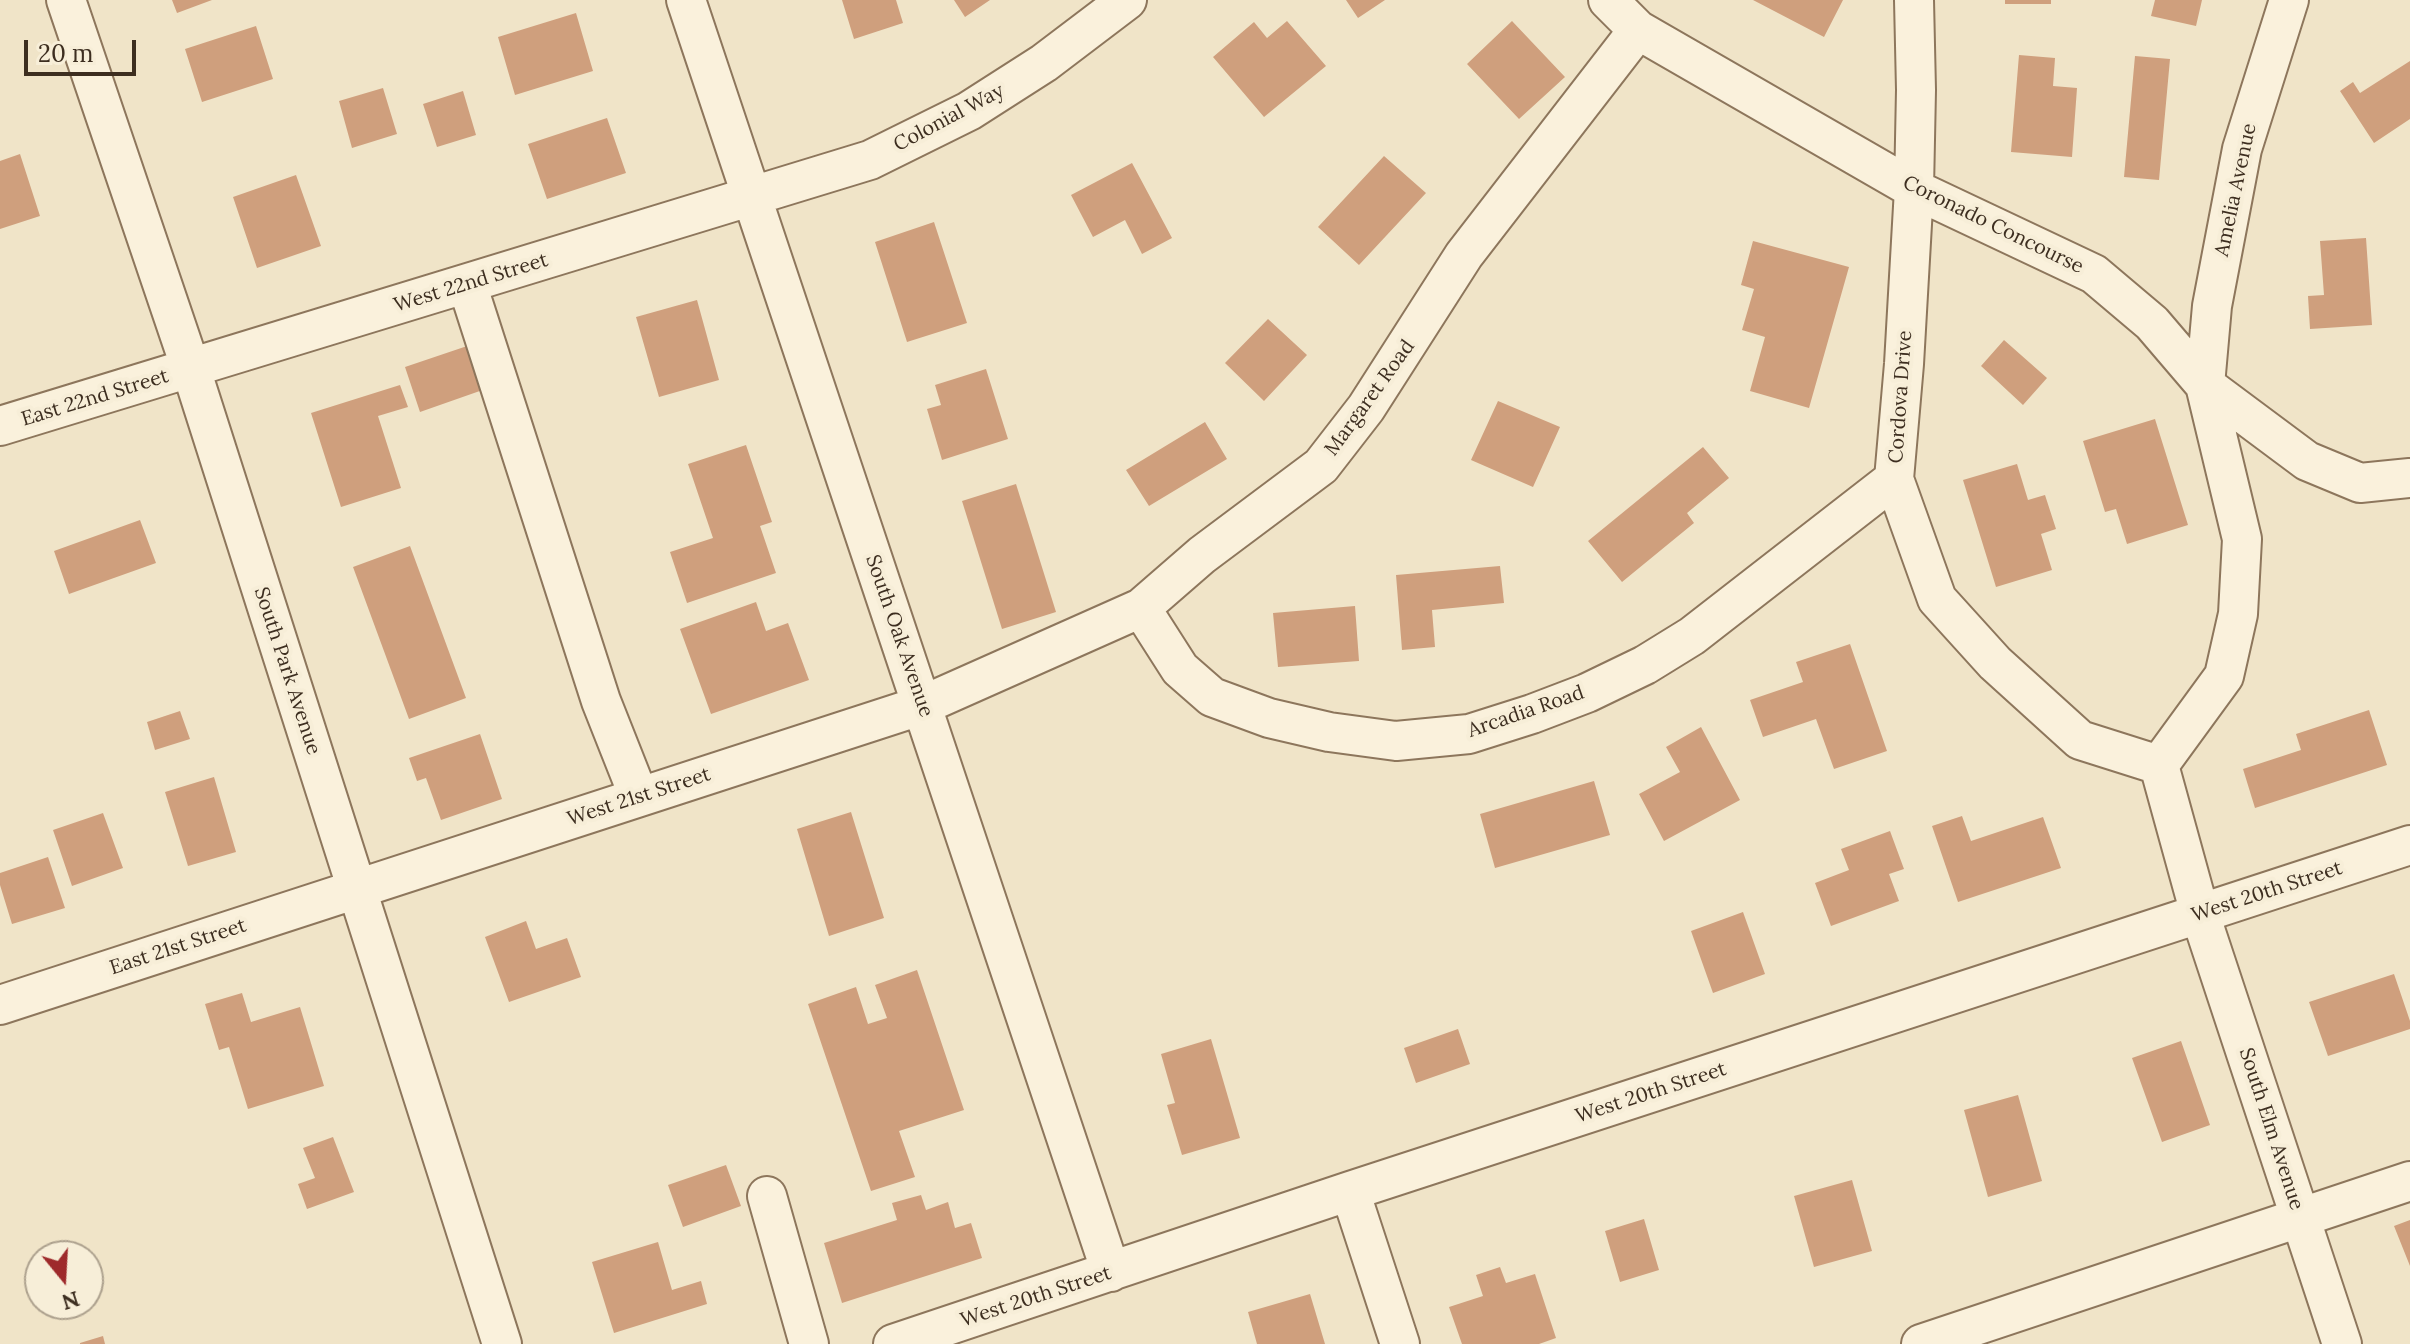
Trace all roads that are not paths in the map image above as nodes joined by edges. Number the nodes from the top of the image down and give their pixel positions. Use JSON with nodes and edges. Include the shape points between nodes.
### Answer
{"nodes":[{"id":1,"x":66,"y":0,"type":"edge"},
{"id":2,"x":686,"y":0,"type":"edge"},
{"id":3,"x":1127,"y":0,"type":"edge"},
{"id":4,"x":1608,"y":0,"type":"edge"},
{"id":5,"x":1914,"y":0,"type":"edge"},
{"id":6,"x":2289,"y":0,"type":"edge"},
{"id":7,"x":1638,"y":30,"type":"junction"},
{"id":8,"x":1914,"y":189,"type":"junction"},
{"id":9,"x":751,"y":196,"type":"junction"},
{"id":10,"x":467,"y":284,"type":"junction"},
{"id":11,"x":191,"y":369,"type":"junction"},
{"id":12,"x":2205,"y":385,"type":"junction"},
{"id":13,"x":0,"y":426,"type":"edge"},
{"id":14,"x":2410,"y":478,"type":"edge"},
{"id":15,"x":1894,"y":479,"type":"junction"},
{"id":16,"x":1141,"y":608,"type":"junction"},
{"id":17,"x":923,"y":705,"type":"junction"},
{"id":18,"x":2159,"y":765,"type":"junction"},
{"id":19,"x":639,"y":797,"type":"junction"},
{"id":20,"x":2410,"y":845,"type":"edge"},
{"id":21,"x":356,"y":888,"type":"junction"},
{"id":22,"x":2200,"y":914,"type":"junction"},
{"id":23,"x":0,"y":1005,"type":"edge"},
{"id":24,"x":2410,"y":1181,"type":"edge"},
{"id":25,"x":1350,"y":1191,"type":"junction"},
{"id":26,"x":767,"y":1196,"type":"dead end"},
{"id":27,"x":2300,"y":1217,"type":"junction"},
{"id":28,"x":1111,"y":1272,"type":"junction"},
{"id":29,"x":502,"y":1344,"type":"edge"},
{"id":30,"x":809,"y":1344,"type":"edge"},
{"id":31,"x":893,"y":1344,"type":"edge"},
{"id":32,"x":1400,"y":1344,"type":"edge"},
{"id":33,"x":1921,"y":1344,"type":"edge"},
{"id":34,"x":2342,"y":1344,"type":"edge"}],
"edges":[{"from":1,"to":11,"type":"street","name":"South Park Avenue"},
{"from":2,"to":9,"type":"street","name":"South Oak Avenue"},
{"from":3,"to":9,"type":"street","name":"Colonial Way","via":[[969,111],[870,160]]},
{"from":4,"to":7,"type":"street","name":"Coronado Concourse"},
{"from":5,"to":8,"type":"street","name":"Cordova Drive"},
{"from":6,"to":12,"type":"street","name":"Amelia Avenue","via":[[2242,149],[2212,306]]},
{"from":7,"to":8,"type":"street","name":"Coronado Concourse"},
{"from":7,"to":16,"type":"street","name":"Margaret Road","via":[[1464,255],[1366,408],[1321,466]]},
{"from":8,"to":12,"type":"street","name":"Coronado Concourse","via":[[2094,274],[2152,323]]},
{"from":8,"to":15,"type":"street","name":"Cordova Drive"},
{"from":9,"to":10,"type":"street","name":"West 22nd Street"},
{"from":9,"to":17,"type":"street","name":"South Oak Avenue"},
{"from":10,"to":11,"type":"street","name":"West 22nd Street"},
{"from":10,"to":19,"type":"street","via":[[601,701]]},
{"from":11,"to":13,"type":"street","name":"East 22nd Street"},
{"from":11,"to":21,"type":"street","name":"South Park Avenue"},
{"from":12,"to":14,"type":"street","via":[[2307,461],[2360,483]]},
{"from":12,"to":18,"type":"street","name":"Coronado Concourse","via":[[2242,539],[2238,614],[2224,676]]},
{"from":15,"to":16,"type":"street","name":"Arcadia Road","via":[[1692,636],[1645,665],[1573,698],[1469,734],[1396,741],[1329,732],[1212,697],[1180,669]]},
{"from":15,"to":18,"type":"street","name":"Cordova Drive","via":[[1937,599],[1995,663],[2080,740]]},
{"from":16,"to":17,"type":"street","name":"Margaret Road"},
{"from":17,"to":19,"type":"street","name":"West 21st Street"},
{"from":17,"to":28,"type":"street","name":"South Oak Avenue"},
{"from":18,"to":22,"type":"street"},
{"from":19,"to":21,"type":"street","name":"West 21st Street"},
{"from":20,"to":22,"type":"street","name":"West 20th Street"},
{"from":21,"to":23,"type":"street","name":"East 21st Street"},
{"from":21,"to":29,"type":"street","name":"South Park Avenue"},
{"from":22,"to":25,"type":"street","name":"West 20th Street"},
{"from":22,"to":27,"type":"street","name":"South Elm Avenue"},
{"from":24,"to":27,"type":"street"},
{"from":25,"to":28,"type":"street","name":"West 20th Street"},
{"from":25,"to":32,"type":"street"},
{"from":26,"to":30,"type":"street"},
{"from":27,"to":33,"type":"street"},
{"from":27,"to":34,"type":"street","name":"South Elm Avenue"},
{"from":28,"to":31,"type":"street","name":"West 20th Street"}]}
